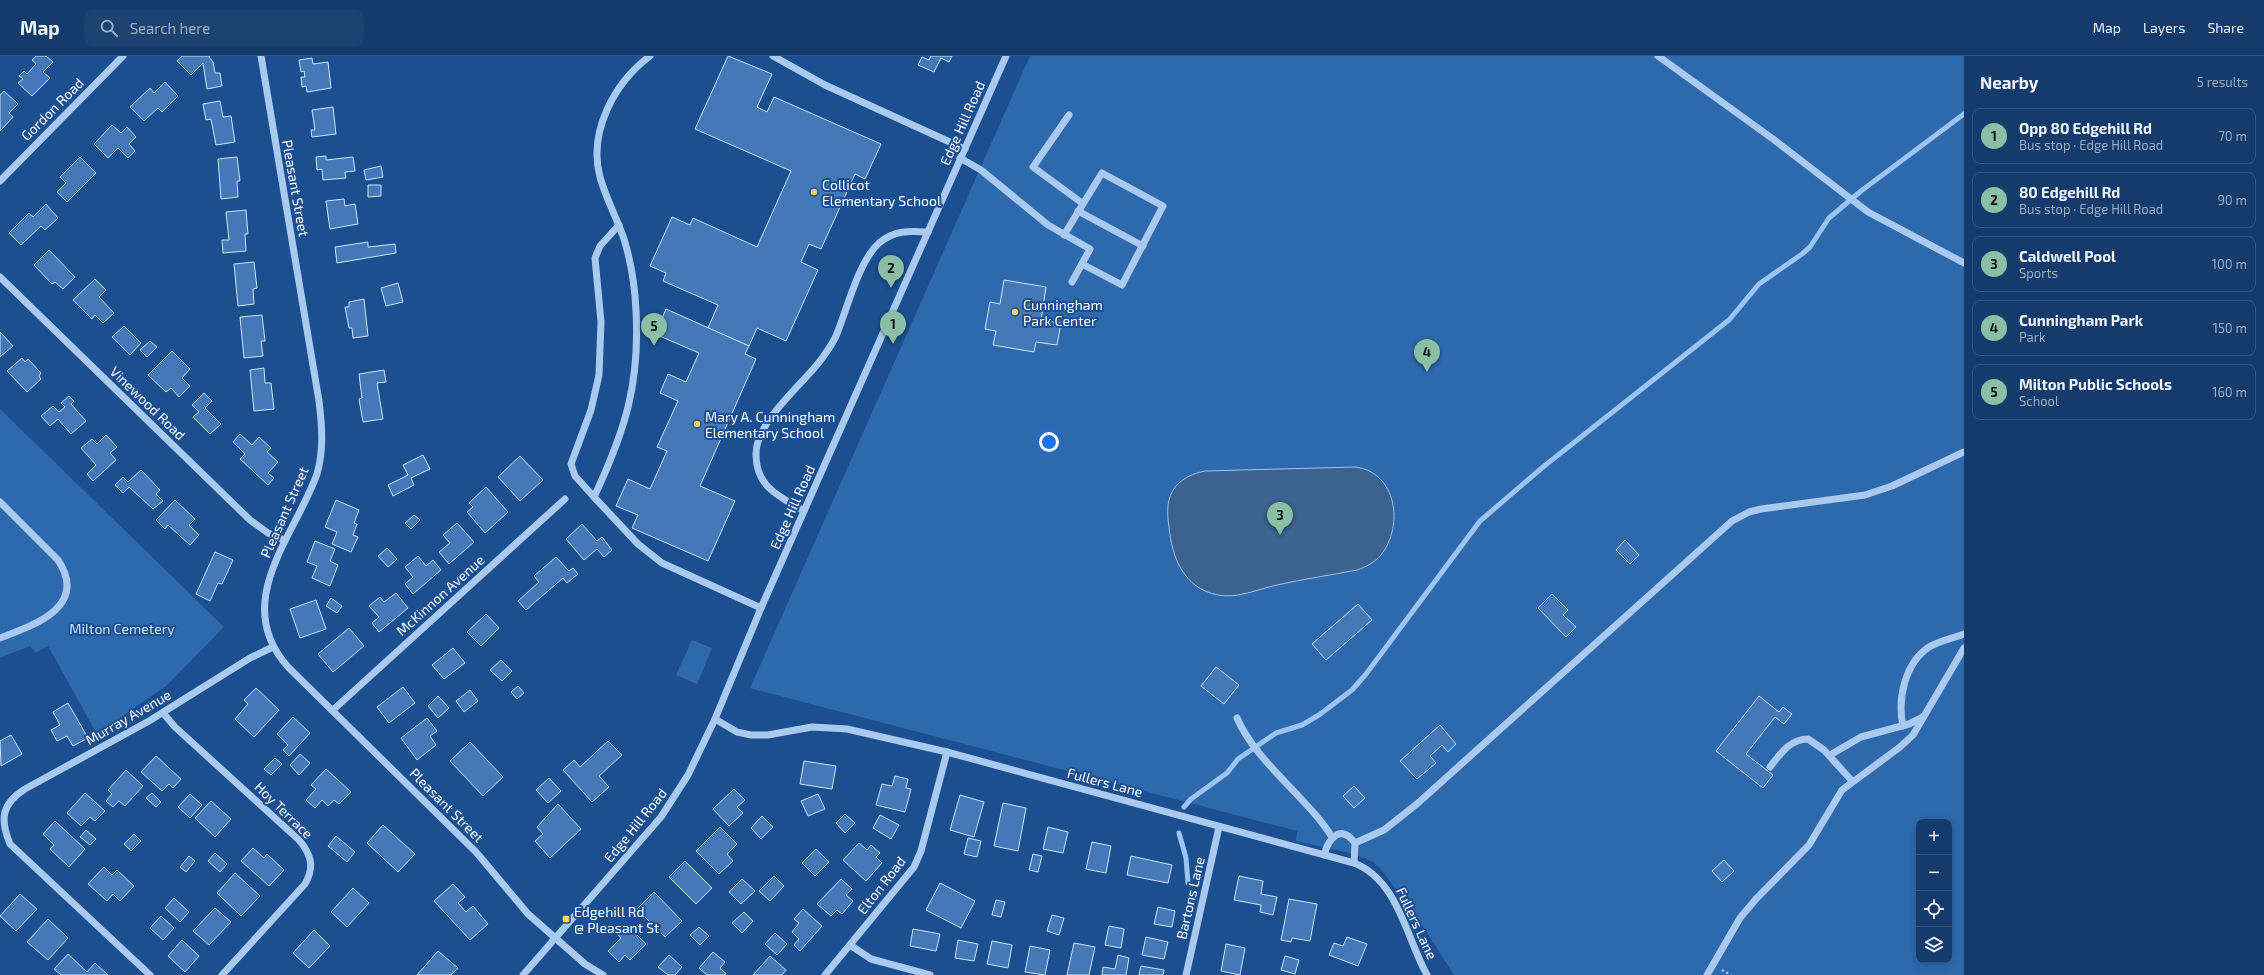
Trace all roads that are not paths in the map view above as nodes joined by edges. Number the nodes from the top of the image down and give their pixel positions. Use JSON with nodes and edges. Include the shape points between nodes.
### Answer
{"nodes":[{"id":1,"x":123,"y":56,"type":"edge"},
{"id":2,"x":261,"y":56,"type":"edge"},
{"id":3,"x":650,"y":56,"type":"edge"},
{"id":4,"x":773,"y":56,"type":"edge"},
{"id":5,"x":1006,"y":56,"type":"edge"},
{"id":6,"x":1658,"y":56,"type":"edge"},
{"id":7,"x":1069,"y":115,"type":"dead end"},
{"id":8,"x":965,"y":149,"type":"junction"},
{"id":9,"x":960,"y":158,"type":"junction"},
{"id":10,"x":0,"y":181,"type":"edge"},
{"id":11,"x":1082,"y":203,"type":"junction"},
{"id":12,"x":1078,"y":211,"type":"junction"},
{"id":13,"x":619,"y":225,"type":"junction"},
{"id":14,"x":928,"y":232,"type":"junction"},
{"id":15,"x":1064,"y":235,"type":"junction"},
{"id":16,"x":1142,"y":246,"type":"junction"},
{"id":17,"x":1964,"y":263,"type":"edge"},
{"id":18,"x":1082,"y":264,"type":"junction"},
{"id":19,"x":0,"y":278,"type":"edge"},
{"id":20,"x":1072,"y":282,"type":"dead end"},
{"id":21,"x":1964,"y":452,"type":"edge"},
{"id":22,"x":594,"y":497,"type":"junction"},
{"id":23,"x":565,"y":499,"type":"dead end"},
{"id":24,"x":0,"y":502,"type":"edge"},
{"id":25,"x":804,"y":512,"type":"junction"},
{"id":26,"x":284,"y":540,"type":"junction"},
{"id":27,"x":761,"y":608,"type":"junction"},
{"id":28,"x":1964,"y":634,"type":"edge"},
{"id":29,"x":0,"y":638,"type":"edge"},
{"id":30,"x":273,"y":647,"type":"junction"},
{"id":31,"x":1964,"y":648,"type":"edge"},
{"id":32,"x":333,"y":710,"type":"junction"},
{"id":33,"x":164,"y":712,"type":"junction"},
{"id":34,"x":1924,"y":716,"type":"junction"},
{"id":35,"x":1237,"y":718,"type":"dead end"},
{"id":36,"x":715,"y":719,"type":"junction"},
{"id":37,"x":1903,"y":726,"type":"junction"},
{"id":38,"x":947,"y":752,"type":"junction"},
{"id":39,"x":1830,"y":755,"type":"junction"},
{"id":40,"x":1770,"y":767,"type":"dead end"},
{"id":41,"x":1852,"y":781,"type":"junction"},
{"id":42,"x":1219,"y":827,"type":"junction"},
{"id":43,"x":1332,"y":837,"type":"junction"},
{"id":44,"x":1355,"y":843,"type":"junction"},
{"id":45,"x":1324,"y":855,"type":"junction"},
{"id":46,"x":1354,"y":863,"type":"junction"},
{"id":47,"x":555,"y":939,"type":"junction"},
{"id":48,"x":850,"y":945,"type":"junction"},
{"id":49,"x":150,"y":975,"type":"edge"},
{"id":50,"x":222,"y":975,"type":"edge"},
{"id":51,"x":523,"y":975,"type":"edge"},
{"id":52,"x":603,"y":975,"type":"edge"},
{"id":53,"x":825,"y":975,"type":"edge"},
{"id":54,"x":930,"y":975,"type":"edge"},
{"id":55,"x":1186,"y":975,"type":"edge"},
{"id":56,"x":1427,"y":975,"type":"edge"},
{"id":57,"x":1707,"y":975,"type":"edge"}],
"edges":[{"from":1,"to":10,"type":"street","name":"Gordon Road"},
{"from":2,"to":26,"type":"street","name":"Pleasant Street","via":[[319,401],[322,432],[317,473]]},
{"from":3,"to":13,"type":"street","via":[[632,71],[617,91],[605,114],[599,136],[597,155],[600,177]]},
{"from":4,"to":8,"type":"street","via":[[825,85]]},
{"from":5,"to":8,"type":"street","name":"Edge Hill Road"},
{"from":6,"to":17,"type":"street","via":[[1773,139],[1858,206]]},
{"from":7,"to":11,"type":"street","via":[[1033,167]]},
{"from":8,"to":9,"type":"street","name":"Edge Hill Road"},
{"from":9,"to":14,"type":"street","name":"Edge Hill Road"},
{"from":9,"to":15,"type":"street","via":[[981,170],[1042,221]]},
{"from":11,"to":12,"type":"street"},
{"from":11,"to":16,"type":"street","via":[[1102,173],[1163,206]]},
{"from":12,"to":15,"type":"street"},
{"from":12,"to":16,"type":"street"},
{"from":13,"to":22,"type":"street","via":[[627,251],[635,296],[634,372],[621,435]]},
{"from":13,"to":22,"type":"street","via":[[600,246],[595,258],[601,315],[599,375],[590,416],[571,464],[575,476]]},
{"from":14,"to":25,"type":"street","name":"Edge Hill Road"},
{"from":14,"to":25,"type":"street","via":[[900,231],[878,244],[860,275],[835,338],[762,433],[756,454],[758,472],[763,483],[774,494]]},
{"from":15,"to":18,"type":"street","via":[[1090,249]]},
{"from":16,"to":18,"type":"street","via":[[1122,285]]},
{"from":18,"to":20,"type":"street"},
{"from":19,"to":26,"type":"street","name":"Vinewood Road","via":[[250,520],[268,533]]},
{"from":21,"to":44,"type":"street","via":[[1892,486],[1865,495],[1761,509],[1732,521],[1418,803],[1384,830]]},
{"from":22,"to":27,"type":"street","via":[[638,544],[662,564]]},
{"from":23,"to":32,"type":"street","name":"McKinnon Avenue"},
{"from":24,"to":29,"type":"street","via":[[58,560],[63,567],[66,583],[63,599],[54,612],[39,622]]},
{"from":25,"to":27,"type":"street","name":"Edge Hill Road"},
{"from":26,"to":30,"type":"street","name":"Pleasant Street","via":[[274,564],[265,604],[266,622]]},
{"from":27,"to":36,"type":"street","name":"Edge Hill Road"},
{"from":28,"to":37,"type":"street","via":[[1931,646],[1917,660],[1902,693]]},
{"from":30,"to":32,"type":"street","name":"Pleasant Street","via":[[288,667]]},
{"from":30,"to":33,"type":"street","name":"Murray Avenue","via":[[250,658]]},
{"from":31,"to":34,"type":"street"},
{"from":32,"to":47,"type":"street","name":"Pleasant Street","via":[[470,846],[499,878],[520,907]]},
{"from":33,"to":49,"type":"street","name":"Murray Avenue","via":[[18,793],[7,804],[2,815],[3,833],[15,849]]},
{"from":33,"to":50,"type":"street","name":"Hoy Terrace","via":[[175,728],[299,840],[311,859],[305,884]]},
{"from":34,"to":37,"type":"street"},
{"from":34,"to":41,"type":"street","via":[[1905,743]]},
{"from":35,"to":43,"type":"street","via":[[1249,739],[1317,815]]},
{"from":36,"to":38,"type":"street","name":"Fullers Lane","via":[[737,732],[751,735],[829,727]]},
{"from":36,"to":47,"type":"street","name":"Edge Hill Road","via":[[688,775],[668,808]]},
{"from":37,"to":39,"type":"street","via":[[1861,737]]},
{"from":38,"to":42,"type":"street","name":"Fullers Lane"},
{"from":38,"to":48,"type":"street","name":"Elton Road","via":[[918,859],[909,874]]},
{"from":39,"to":40,"type":"street","via":[[1812,740],[1803,739],[1784,750]]},
{"from":39,"to":41,"type":"street"},
{"from":41,"to":57,"type":"street","via":[[1838,796],[1809,845],[1740,918]]},
{"from":42,"to":45,"type":"street","name":"Fullers Lane"},
{"from":42,"to":55,"type":"street","name":"Bartons Lane"},
{"from":43,"to":44,"type":"street","via":[[1343,834]]},
{"from":43,"to":45,"type":"street","via":[[1328,841]]},
{"from":44,"to":46,"type":"street"},
{"from":45,"to":46,"type":"street","name":"Fullers Lane"},
{"from":46,"to":56,"type":"street","name":"Fullers Lane","via":[[1372,872],[1386,888]]},
{"from":47,"to":51,"type":"street"},
{"from":47,"to":52,"type":"street","name":"Pleasant Street"},
{"from":48,"to":53,"type":"street","name":"Elton Road"},
{"from":48,"to":54,"type":"street","via":[[871,959]]}]}
